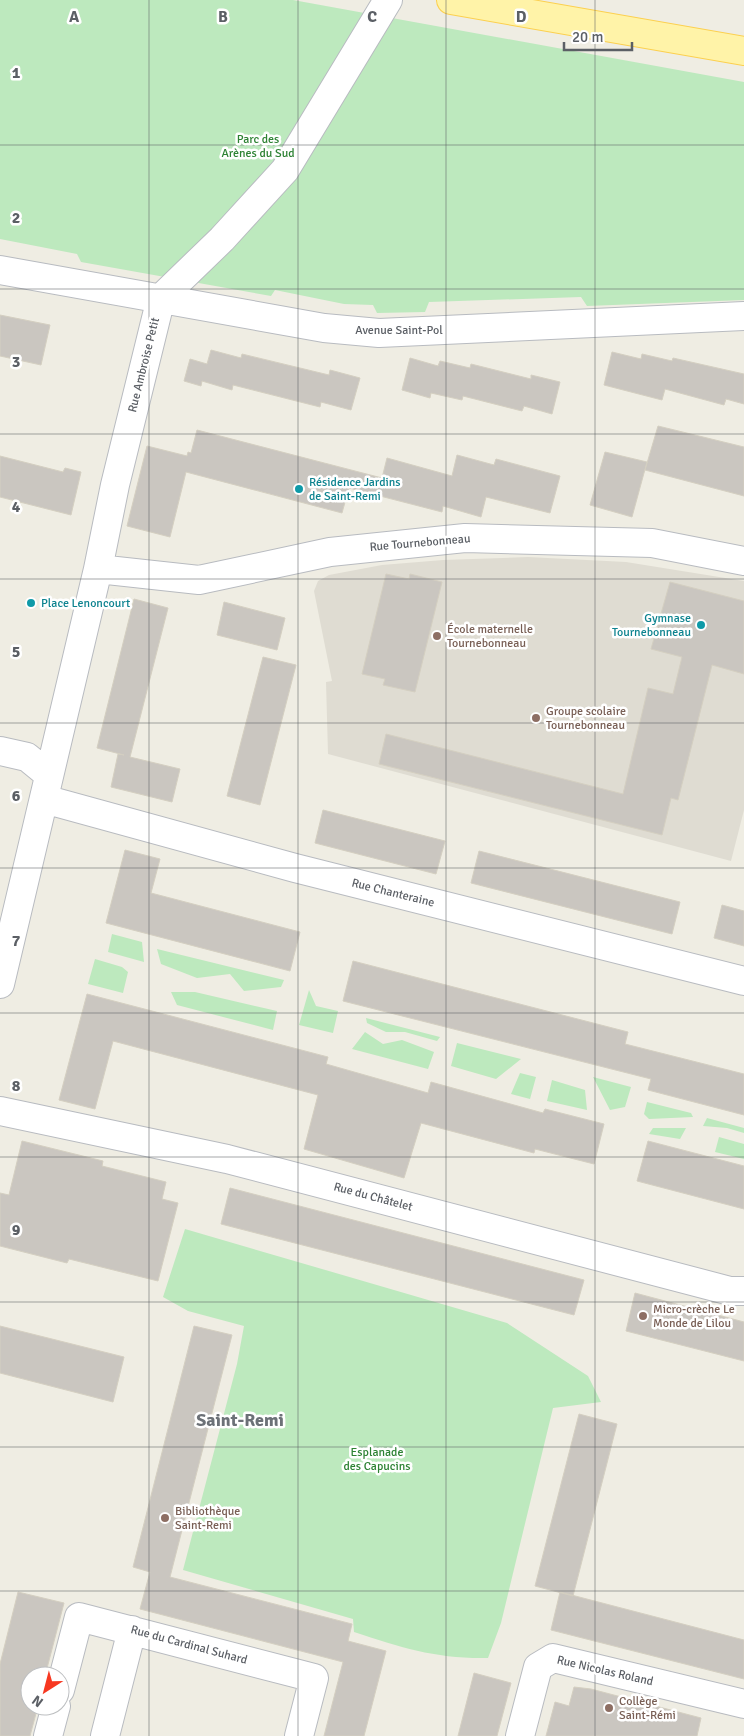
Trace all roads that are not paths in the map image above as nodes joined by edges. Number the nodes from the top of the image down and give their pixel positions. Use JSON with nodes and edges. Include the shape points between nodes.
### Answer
{"nodes":[{"id":1,"x":388,"y":0,"type":"edge"},
{"id":2,"x":451,"y":0,"type":"edge"},
{"id":3,"x":744,"y":51,"type":"edge"},
{"id":4,"x":0,"y":270,"type":"edge"},
{"id":5,"x":161,"y":298,"type":"junction"},
{"id":6,"x":744,"y":316,"type":"edge"},
{"id":7,"x":744,"y":561,"type":"edge"},
{"id":8,"x":98,"y":569,"type":"junction"},
{"id":9,"x":0,"y":751,"type":"edge"},
{"id":10,"x":46,"y":787,"type":"junction"},
{"id":11,"x":744,"y":981,"type":"edge"},
{"id":12,"x":0,"y":984,"type":"edge"},
{"id":13,"x":0,"y":1111,"type":"edge"},
{"id":14,"x":744,"y":1291,"type":"edge"},
{"id":15,"x":132,"y":1630,"type":"junction"},
{"id":16,"x":66,"y":1666,"type":"edge"},
{"id":17,"x":744,"y":1704,"type":"edge"},
{"id":18,"x":53,"y":1716,"type":"edge"},
{"id":19,"x":48,"y":1736,"type":"edge"},
{"id":20,"x":105,"y":1736,"type":"edge"},
{"id":21,"x":299,"y":1736,"type":"edge"},
{"id":22,"x":520,"y":1736,"type":"edge"}],
"edges":[{"from":1,"to":5,"type":"street","via":[[285,170],[222,239]]},
{"from":2,"to":3,"type":"main road"},
{"from":4,"to":5,"type":"street","name":"Avenue Saint-Pol"},
{"from":5,"to":6,"type":"street","name":"Avenue Saint-Pol","via":[[324,328],[379,332]]},
{"from":5,"to":8,"type":"street","name":"Rue Ambroise Petit"},
{"from":7,"to":8,"type":"street","name":"Rue Tournebonneau","via":[[652,543],[465,538],[330,552],[199,580]]},
{"from":8,"to":10,"type":"street","name":"Rue Ambroise Petit"},
{"from":9,"to":10,"type":"street","via":[[27,757]]},
{"from":10,"to":11,"type":"street","name":"Rue Chanteraine","via":[[295,868]]},
{"from":10,"to":12,"type":"street","name":"Rue Ambroise Petit"},
{"from":13,"to":14,"type":"street","name":"Rue du Châtelet","via":[[222,1158],[730,1291]]},
{"from":15,"to":16,"type":"street","name":"Rue du Cardinal Suhard","via":[[79,1617]]},
{"from":15,"to":20,"type":"street"},
{"from":15,"to":21,"type":"street","name":"Rue du Cardinal Suhard","via":[[314,1678]]},
{"from":17,"to":22,"type":"street","name":"Rue Nicolas Roland","via":[[553,1658],[538,1667]]},
{"from":18,"to":19,"type":"street"}]}
